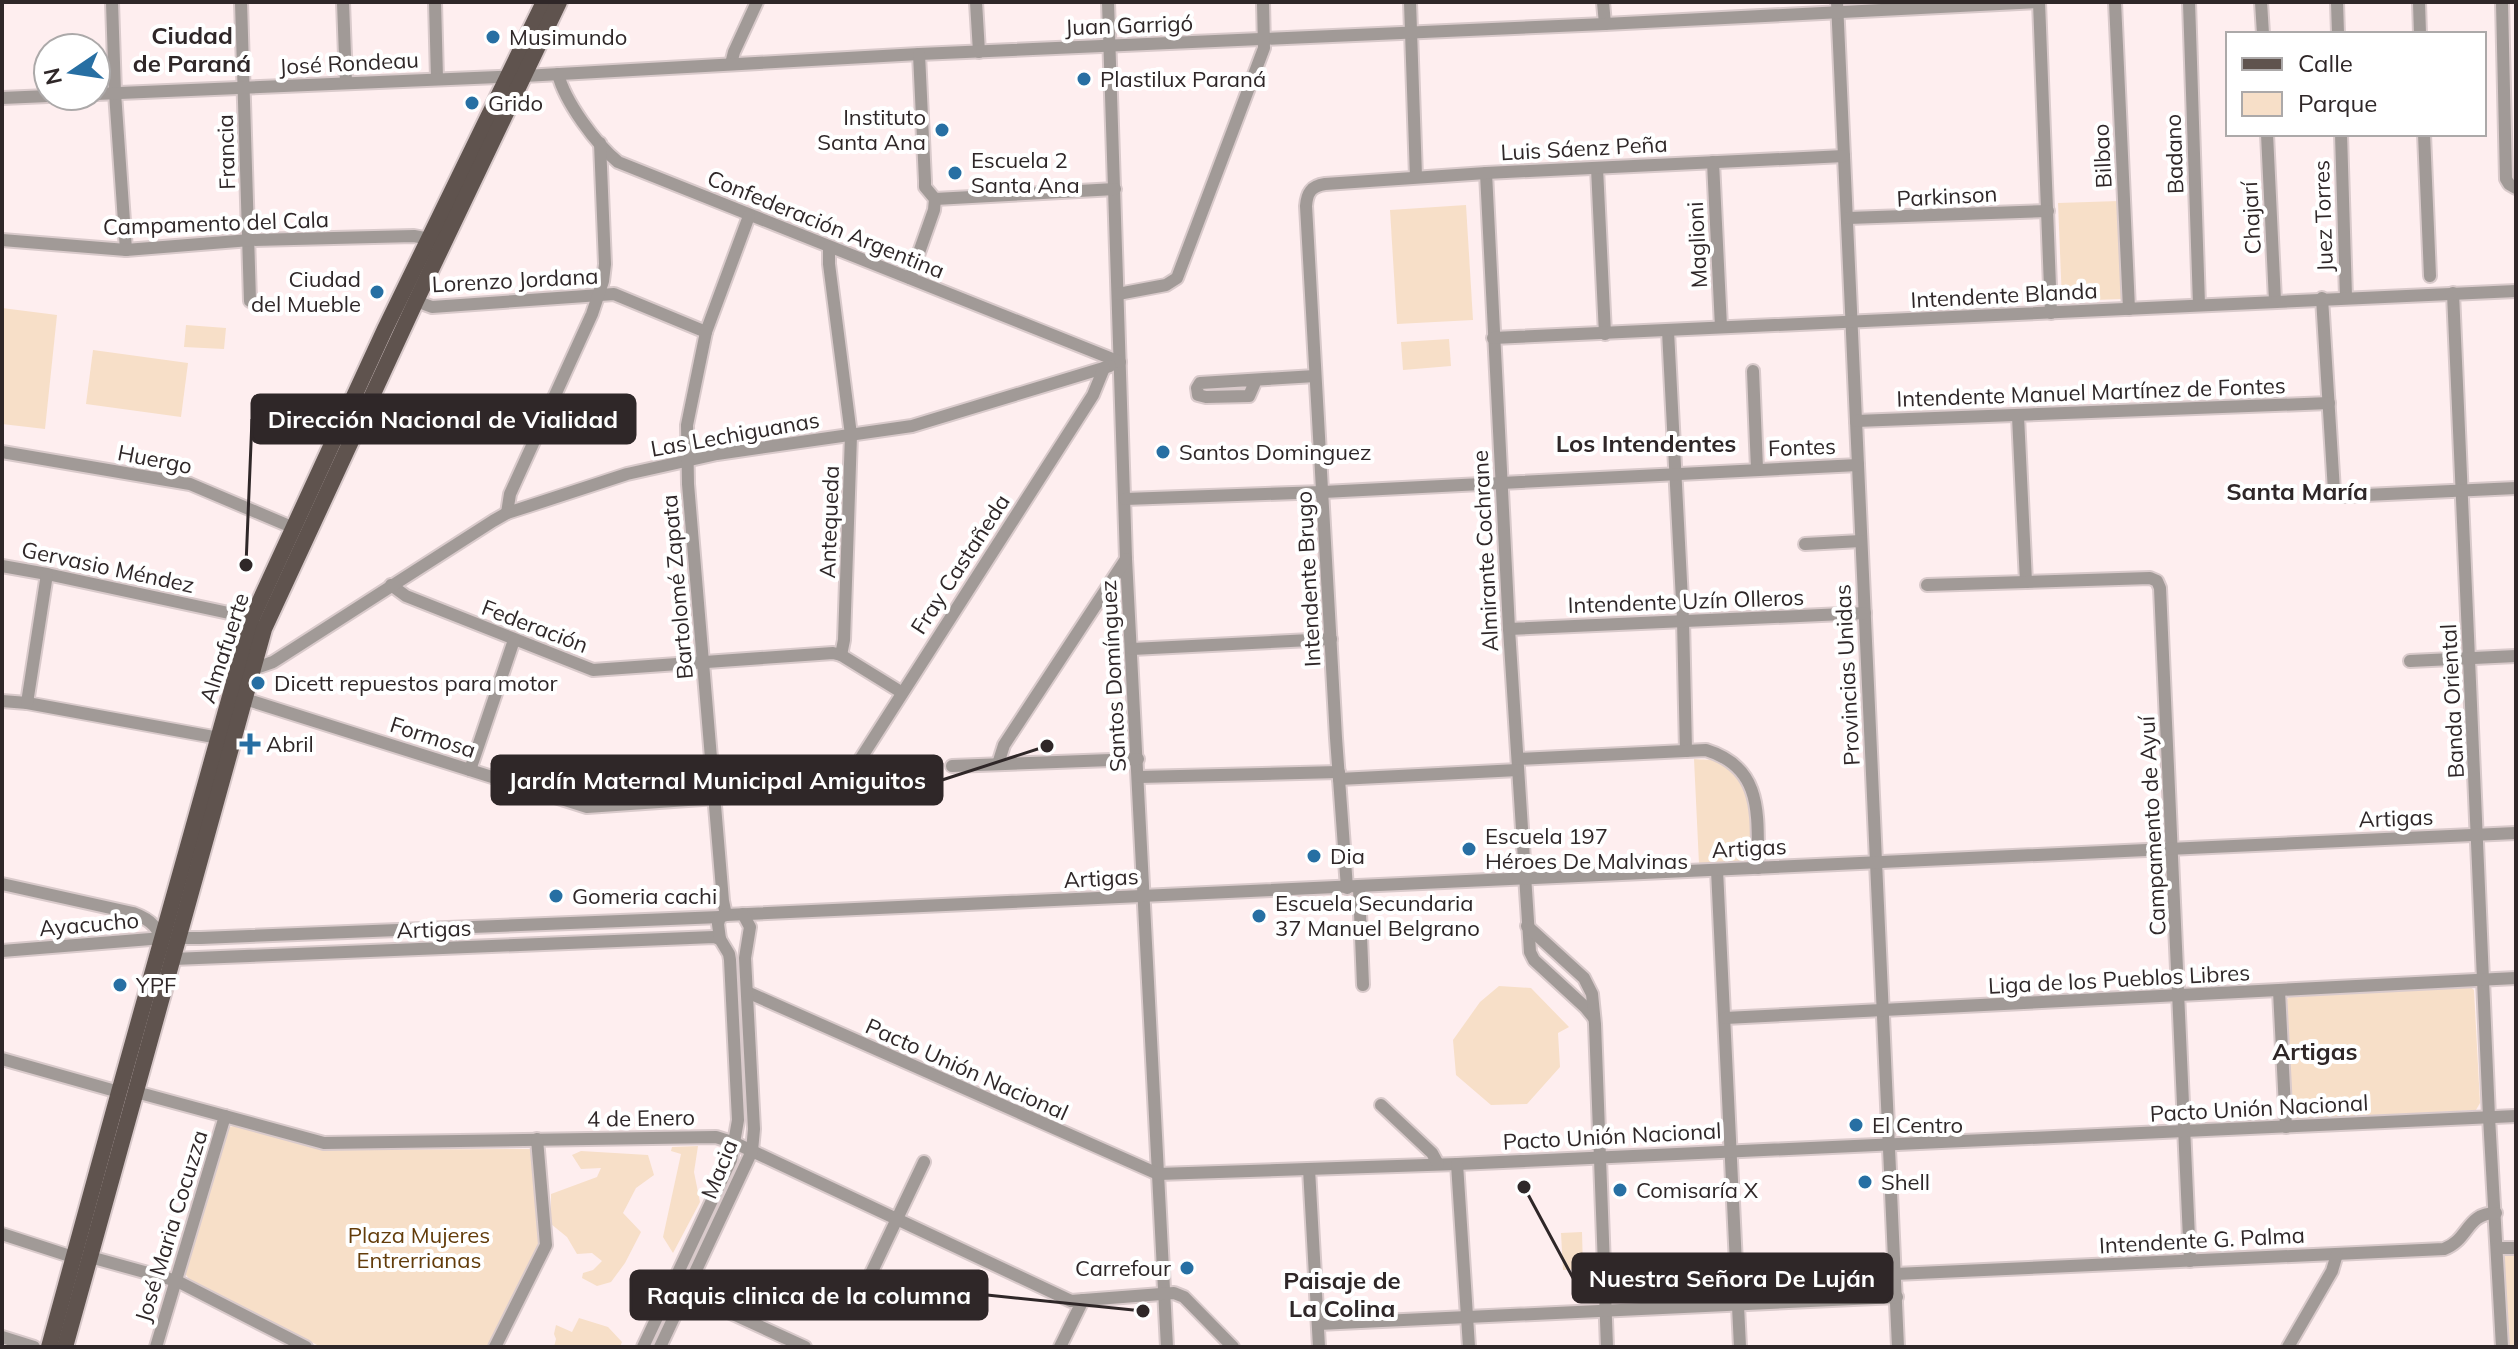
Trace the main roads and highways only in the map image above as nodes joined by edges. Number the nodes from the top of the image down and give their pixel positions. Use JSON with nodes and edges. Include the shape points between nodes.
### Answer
{"nodes":[{"id":1,"x":544,"y":2,"type":"edge"},
{"id":2,"x":559,"y":2,"type":"edge"},
{"id":3,"x":516,"y":76,"type":"junction"},
{"id":4,"x":171,"y":937,"type":"junction"},
{"id":5,"x":127,"y":1092,"type":"junction"},
{"id":6,"x":49,"y":1347,"type":"edge"},
{"id":7,"x":65,"y":1347,"type":"edge"}],
"edges":[{"from":1,"to":3,"type":"main road","name":"Almafuerte"},
{"from":2,"to":3,"type":"main road","name":"Almafuerte"},
{"from":3,"to":4,"type":"main road","name":"Almafuerte","via":[[271,611]]},
{"from":3,"to":4,"type":"main road","name":"Almafuerte","via":[[385,329],[252,618]]},
{"from":4,"to":5,"type":"main road","name":"Almafuerte"},
{"from":4,"to":5,"type":"main road","name":"Almafuerte","via":[[173,959]]},
{"from":5,"to":6,"type":"main road","name":"Almafuerte"},
{"from":5,"to":7,"type":"main road","name":"Almafuerte"}]}
